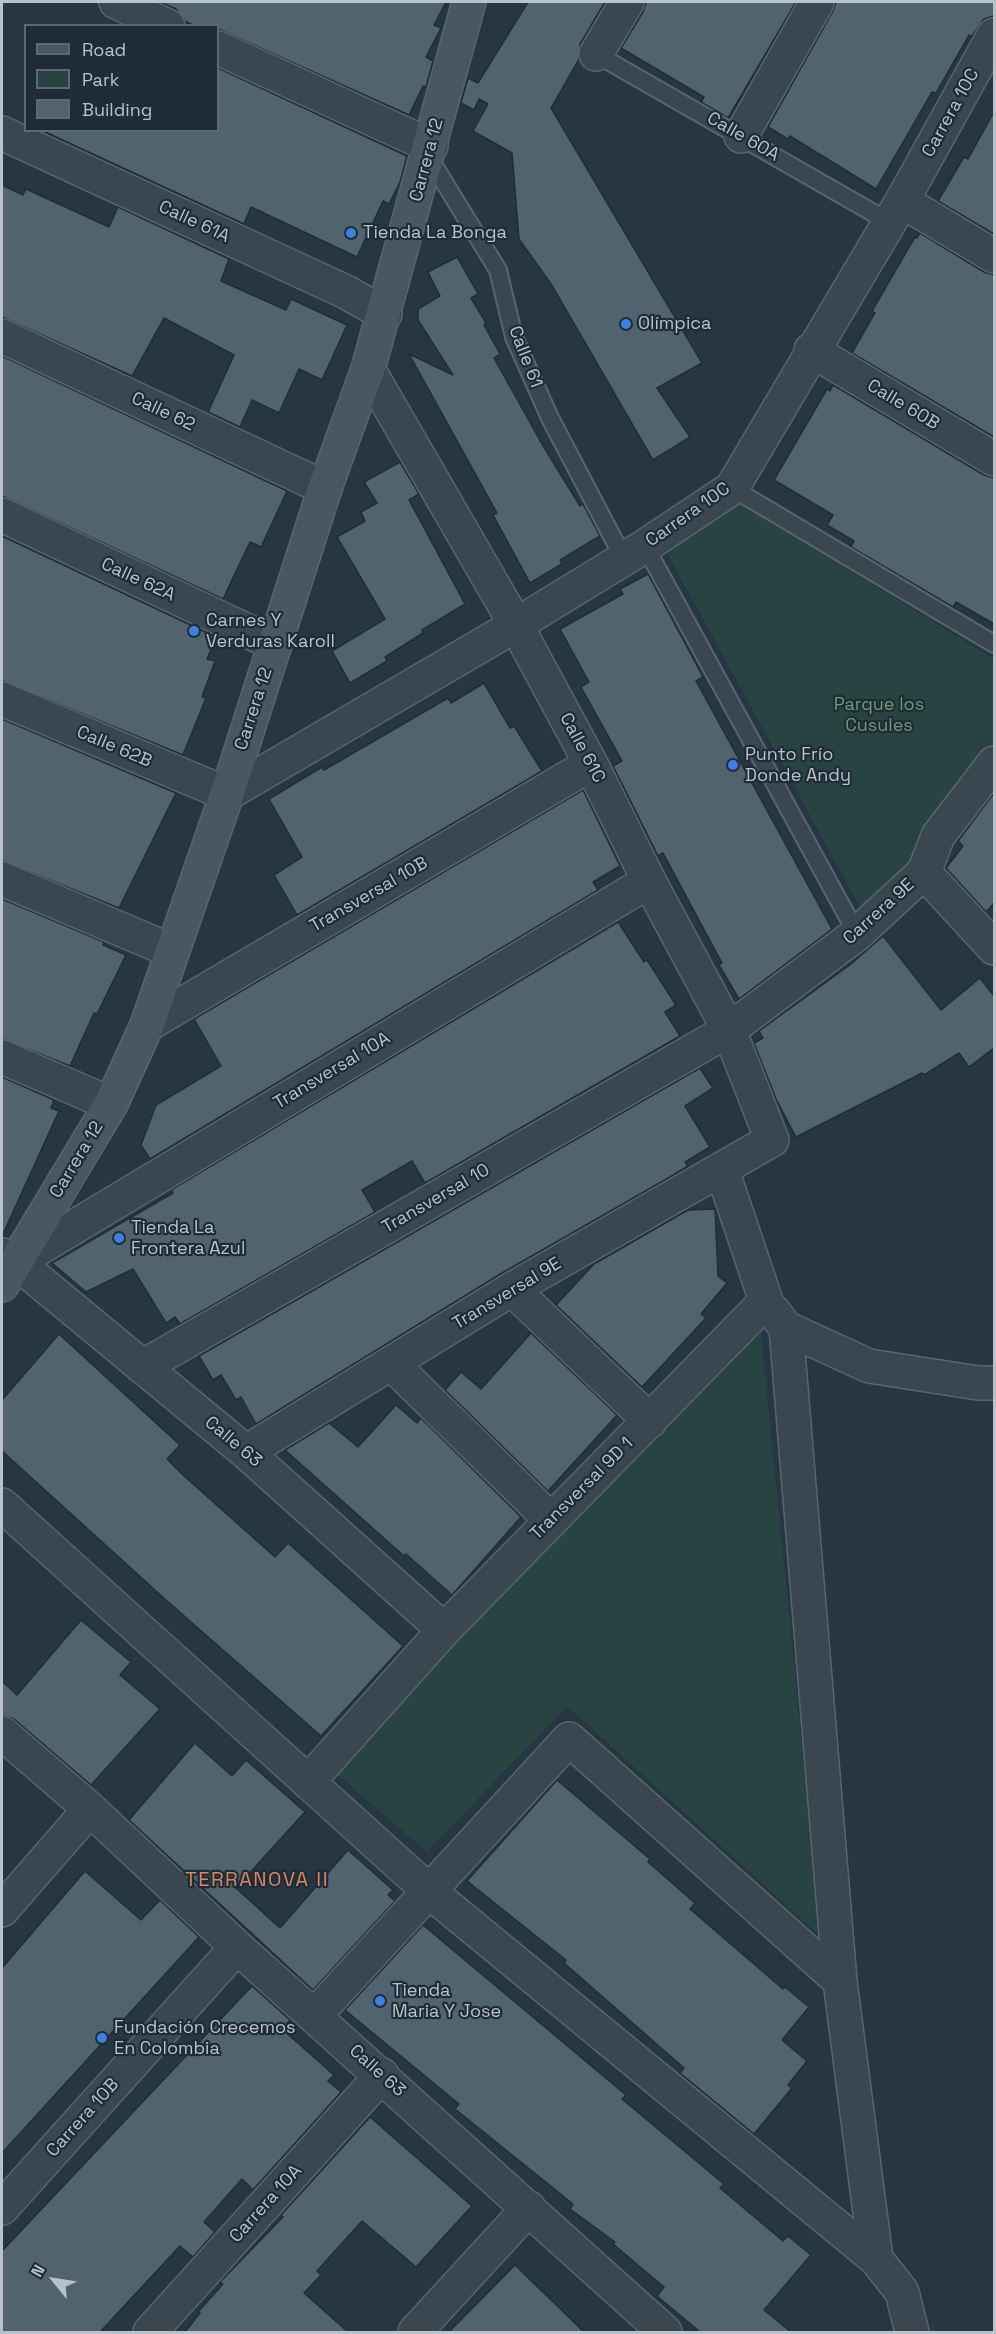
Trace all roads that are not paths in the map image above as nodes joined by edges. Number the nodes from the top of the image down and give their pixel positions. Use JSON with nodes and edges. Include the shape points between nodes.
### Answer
{"nodes":[{"id":1,"x":116,"y":2,"type":"edge"},
{"id":2,"x":469,"y":2,"type":"edge"},
{"id":3,"x":627,"y":2,"type":"edge"},
{"id":4,"x":817,"y":2,"type":"edge"},
{"id":5,"x":164,"y":24,"type":"edge"},
{"id":6,"x":994,"y":35,"type":"edge"},
{"id":7,"x":219,"y":48,"type":"edge"},
{"id":8,"x":596,"y":54,"type":"joint"},
{"id":9,"x":2,"y":133,"type":"edge"},
{"id":10,"x":741,"y":136,"type":"junction"},
{"id":11,"x":430,"y":151,"type":"junction"},
{"id":12,"x":895,"y":212,"type":"junction"},
{"id":13,"x":994,"y":255,"type":"edge"},
{"id":14,"x":385,"y":314,"type":"junction"},
{"id":15,"x":2,"y":336,"type":"edge"},
{"id":16,"x":811,"y":350,"type":"junction"},
{"id":17,"x":368,"y":369,"type":"junction"},
{"id":18,"x":994,"y":459,"type":"edge"},
{"id":19,"x":325,"y":488,"type":"junction"},
{"id":20,"x":732,"y":488,"type":"junction"},
{"id":21,"x":2,"y":515,"type":"edge"},
{"id":22,"x":634,"y":553,"type":"junction"},
{"id":23,"x":516,"y":625,"type":"junction"},
{"id":24,"x":275,"y":644,"type":"junction"},
{"id":25,"x":994,"y":644,"type":"edge"},
{"id":26,"x":2,"y":699,"type":"edge"},
{"id":27,"x":994,"y":763,"type":"edge"},
{"id":28,"x":591,"y":764,"type":"junction"},
{"id":29,"x":227,"y":794,"type":"junction"},
{"id":30,"x":924,"y":872,"type":"junction"},
{"id":31,"x":2,"y":879,"type":"edge"},
{"id":32,"x":649,"y":881,"type":"junction"},
{"id":33,"x":857,"y":934,"type":"junction"},
{"id":34,"x":994,"y":948,"type":"edge"},
{"id":35,"x":172,"y":951,"type":"junction"},
{"id":36,"x":147,"y":1025,"type":"junction"},
{"id":37,"x":729,"y":1030,"type":"junction"},
{"id":38,"x":2,"y":1057,"type":"edge"},
{"id":39,"x":111,"y":1104,"type":"junction"},
{"id":40,"x":771,"y":1140,"type":"joint"},
{"id":41,"x":722,"y":1170,"type":"junction"},
{"id":42,"x":6,"y":1267,"type":"edge"},
{"id":43,"x":512,"y":1289,"type":"junction"},
{"id":44,"x":766,"y":1301,"type":"junction"},
{"id":45,"x":786,"y":1328,"type":"junction"},
{"id":46,"x":391,"y":1363,"type":"junction"},
{"id":47,"x":142,"y":1368,"type":"junction"},
{"id":48,"x":994,"y":1383,"type":"edge"},
{"id":49,"x":650,"y":1421,"type":"junction"},
{"id":50,"x":246,"y":1452,"type":"junction"},
{"id":51,"x":2,"y":1505,"type":"edge"},
{"id":52,"x":551,"y":1520,"type":"junction"},
{"id":53,"x":444,"y":1630,"type":"junction"},
{"id":54,"x":2,"y":1733,"type":"edge"},
{"id":55,"x":308,"y":1782,"type":"junction"},
{"id":56,"x":90,"y":1809,"type":"junction"},
{"id":57,"x":430,"y":1892,"type":"junction"},
{"id":58,"x":2,"y":1910,"type":"edge"},
{"id":59,"x":237,"y":1947,"type":"junction"},
{"id":60,"x":840,"y":1981,"type":"junction"},
{"id":61,"x":315,"y":2015,"type":"junction"},
{"id":62,"x":382,"y":2075,"type":"junction"},
{"id":63,"x":2,"y":2208,"type":"edge"},
{"id":64,"x":529,"y":2208,"type":"junction"},
{"id":65,"x":876,"y":2259,"type":"junction"},
{"id":66,"x":150,"y":2332,"type":"edge"},
{"id":67,"x":415,"y":2332,"type":"edge"},
{"id":68,"x":665,"y":2332,"type":"edge"},
{"id":69,"x":912,"y":2332,"type":"edge"}],
"edges":[{"from":1,"to":5,"type":"street"},
{"from":2,"to":11,"type":"main road","name":"Carrera 12"},
{"from":3,"to":8,"type":"street"},
{"from":4,"to":10,"type":"street"},
{"from":6,"to":12,"type":"street","name":"Carrera 10C"},
{"from":7,"to":11,"type":"street"},
{"from":8,"to":10,"type":"lane","name":"Calle 60A"},
{"from":9,"to":14,"type":"street","name":"Calle 61A","via":[[346,292]]},
{"from":10,"to":12,"type":"lane","name":"Calle 60A"},
{"from":11,"to":14,"type":"main road","name":"Carrera 12"},
{"from":11,"to":22,"type":"lane","name":"Calle 61","via":[[498,270],[514,337],[550,418]]},
{"from":12,"to":13,"type":"street","name":"Calle 60A"},
{"from":12,"to":16,"type":"street","name":"Carrera 10C"},
{"from":14,"to":17,"type":"main road","name":"Carrera 12"},
{"from":15,"to":19,"type":"street","name":"Calle 62"},
{"from":16,"to":18,"type":"street","name":"Calle 60B"},
{"from":16,"to":20,"type":"street","name":"Carrera 10C"},
{"from":17,"to":19,"type":"main road","name":"Carrera 12"},
{"from":17,"to":23,"type":"street","name":"Calle 61C"},
{"from":19,"to":24,"type":"main road","name":"Carrera 12"},
{"from":20,"to":22,"type":"street","name":"Carrera 10C"},
{"from":20,"to":25,"type":"lane"},
{"from":21,"to":24,"type":"street","name":"Calle 62A"},
{"from":22,"to":23,"type":"street","name":"Carrera 10C"},
{"from":22,"to":33,"type":"lane","name":"Calle 61"},
{"from":23,"to":28,"type":"street","name":"Calle 61C"},
{"from":23,"to":29,"type":"street","name":"Carrera 10C"},
{"from":24,"to":29,"type":"main road","name":"Carrera 12"},
{"from":26,"to":29,"type":"street","name":"Calle 62B"},
{"from":27,"to":30,"type":"street","name":"Carrera 9E","via":[[938,836]]},
{"from":28,"to":32,"type":"street","name":"Calle 61C"},
{"from":28,"to":36,"type":"street","name":"Transversal 10B"},
{"from":29,"to":35,"type":"main road","name":"Carrera 12"},
{"from":30,"to":33,"type":"street","name":"Carrera 9E"},
{"from":30,"to":34,"type":"street"},
{"from":31,"to":35,"type":"street"},
{"from":32,"to":37,"type":"street","name":"Calle 61C"},
{"from":32,"to":42,"type":"street","name":"Transversal 10A"},
{"from":33,"to":37,"type":"street","name":"Carrera 9E"},
{"from":35,"to":36,"type":"main road","name":"Carrera 12"},
{"from":36,"to":39,"type":"main road","name":"Carrera 12"},
{"from":37,"to":40,"type":"street","name":"Calle 61C"},
{"from":37,"to":47,"type":"street","name":"Transversal 10"},
{"from":38,"to":39,"type":"street"},
{"from":39,"to":42,"type":"main road","name":"Carrera 12"},
{"from":40,"to":41,"type":"street","name":"Transversal 9E"},
{"from":41,"to":43,"type":"street","name":"Transversal 9E"},
{"from":41,"to":44,"type":"street"},
{"from":42,"to":47,"type":"street","name":"Calle 63"},
{"from":43,"to":46,"type":"street","name":"Transversal 9E"},
{"from":43,"to":49,"type":"street"},
{"from":44,"to":45,"type":"street"},
{"from":44,"to":49,"type":"street","name":"Transversal 9D 1"},
{"from":45,"to":48,"type":"street","via":[[869,1366]]},
{"from":45,"to":60,"type":"street"},
{"from":46,"to":50,"type":"street","name":"Transversal 9E"},
{"from":46,"to":52,"type":"street"},
{"from":47,"to":50,"type":"street","name":"Calle 63"},
{"from":49,"to":52,"type":"street","name":"Transversal 9D 1"},
{"from":50,"to":53,"type":"street","name":"Calle 63"},
{"from":51,"to":55,"type":"street"},
{"from":52,"to":53,"type":"street","name":"Transversal 9D 1"},
{"from":53,"to":55,"type":"street","name":"Transversal 9D 1"},
{"from":54,"to":56,"type":"street","name":"Calle 63"},
{"from":55,"to":57,"type":"street"},
{"from":56,"to":58,"type":"street"},
{"from":56,"to":59,"type":"street","name":"Calle 63"},
{"from":57,"to":60,"type":"street","via":[[568,1739]]},
{"from":57,"to":61,"type":"street"},
{"from":57,"to":65,"type":"street"},
{"from":59,"to":61,"type":"street","name":"Calle 63"},
{"from":59,"to":63,"type":"street","name":"Carrera 10B"},
{"from":60,"to":65,"type":"street"},
{"from":61,"to":62,"type":"street","name":"Calle 63"},
{"from":62,"to":64,"type":"street","name":"Calle 63"},
{"from":62,"to":66,"type":"street","name":"Carrera 10A"},
{"from":64,"to":67,"type":"street"},
{"from":64,"to":68,"type":"street","name":"Calle 63"},
{"from":65,"to":69,"type":"street","via":[[902,2292]]}]}
